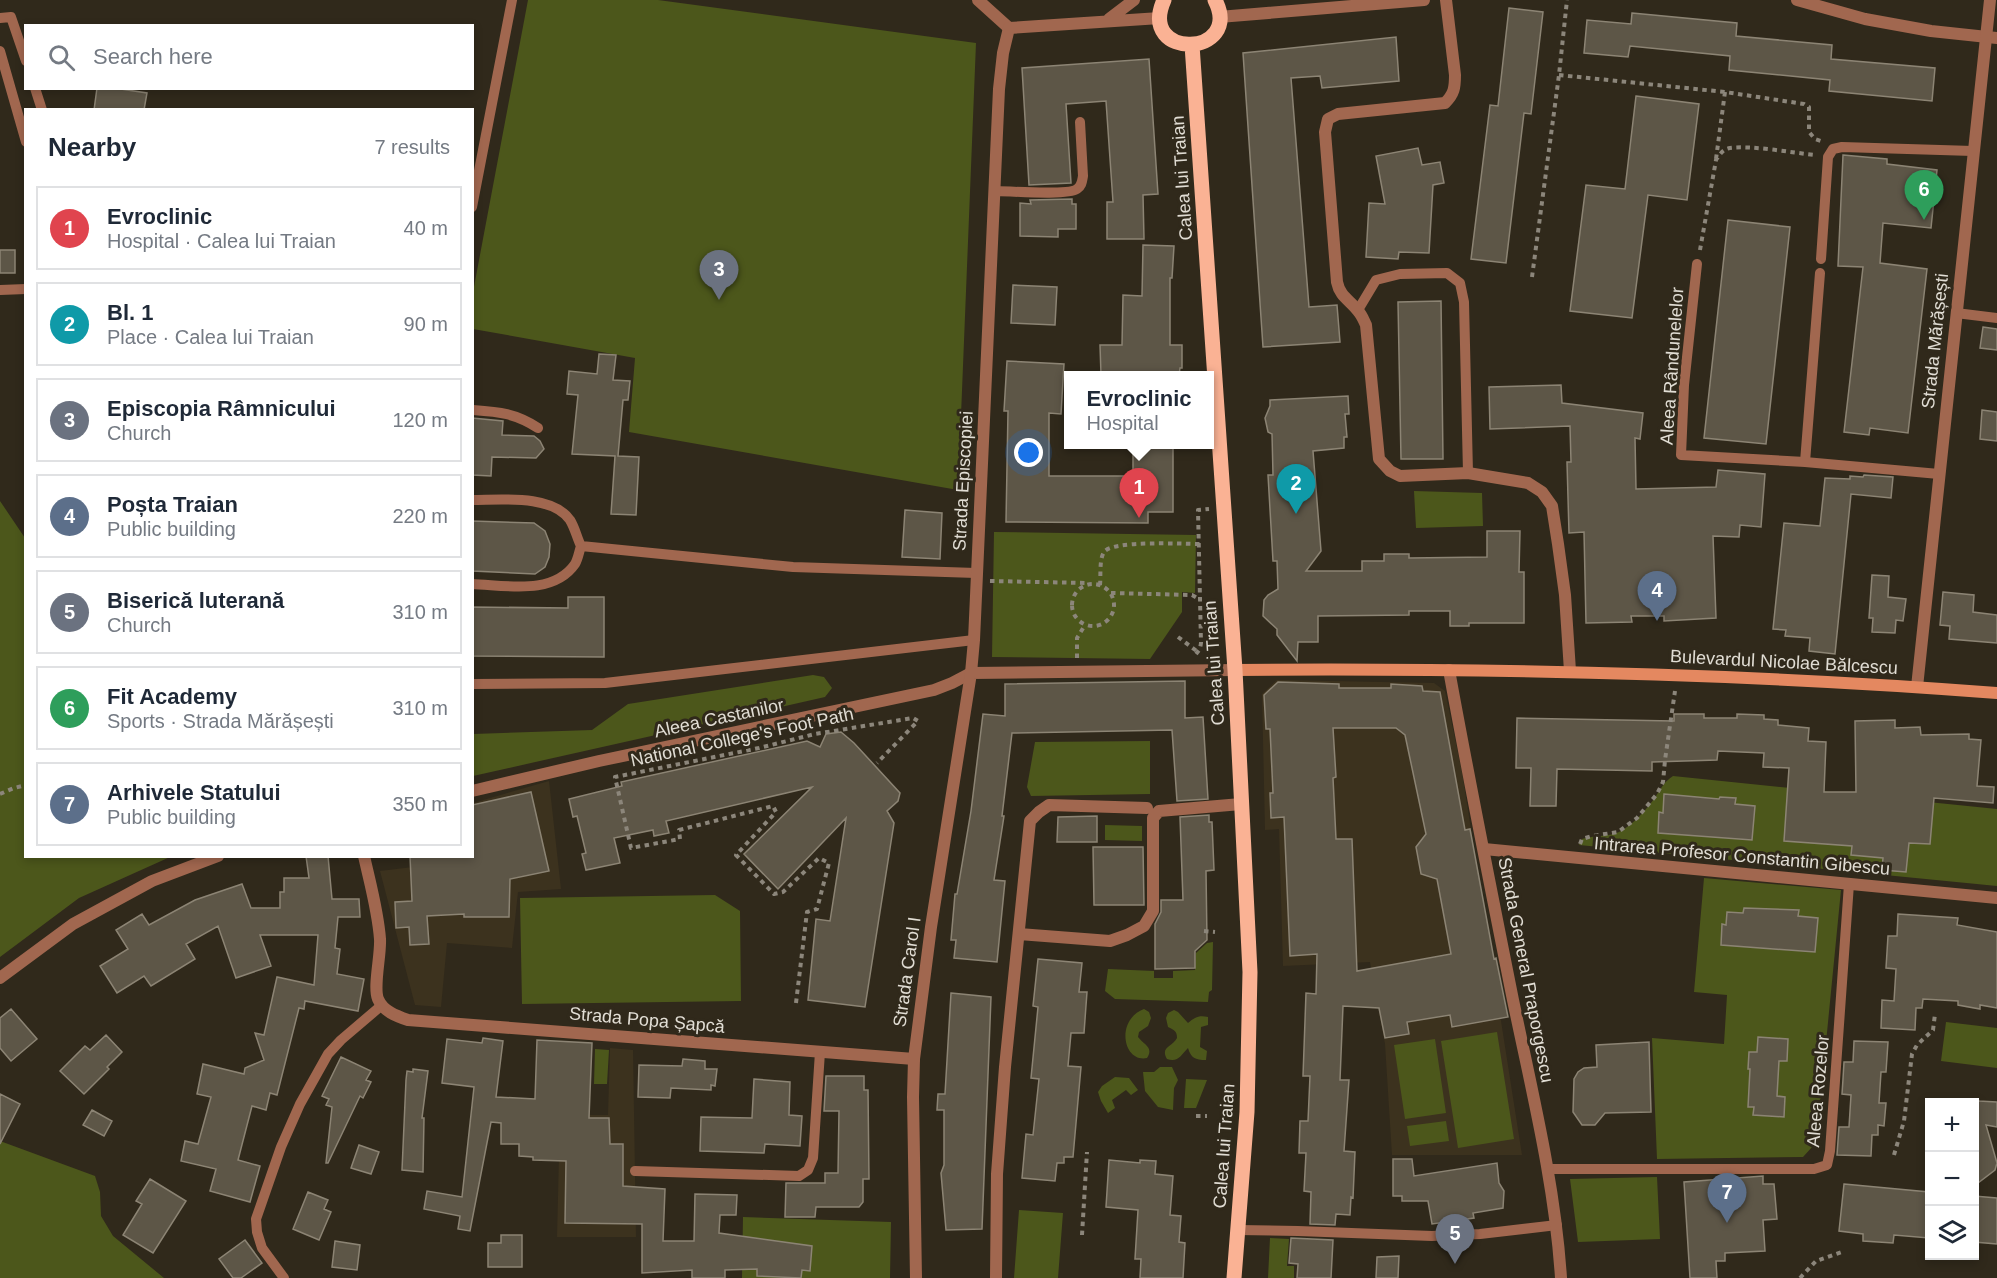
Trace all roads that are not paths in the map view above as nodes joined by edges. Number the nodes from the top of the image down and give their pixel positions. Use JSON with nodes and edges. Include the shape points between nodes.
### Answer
{"nodes":[{"id":1,"x":512,"y":0,"type":"edge"},
{"id":2,"x":978,"y":0,"type":"edge"},
{"id":3,"x":1134,"y":0,"type":"edge"},
{"id":4,"x":1164,"y":0,"type":"edge"},
{"id":5,"x":1215,"y":0,"type":"edge"},
{"id":6,"x":1424,"y":0,"type":"edge"},
{"id":7,"x":1446,"y":0,"type":"edge"},
{"id":8,"x":1797,"y":0,"type":"edge"},
{"id":9,"x":1990,"y":0,"type":"edge"},
{"id":10,"x":1307,"y":5,"type":"edge"},
{"id":11,"x":1219,"y":17,"type":"junction"},
{"id":12,"x":0,"y":18,"type":"edge"},
{"id":13,"x":1160,"y":18,"type":"junction"},
{"id":14,"x":1107,"y":20,"type":"junction"},
{"id":15,"x":1009,"y":28,"type":"junction"},
{"id":16,"x":1991,"y":37,"type":"edge"},
{"id":17,"x":1192,"y":45,"type":"junction"},
{"id":18,"x":0,"y":51,"type":"edge"},
{"id":19,"x":24,"y":55,"type":"edge"},
{"id":20,"x":35,"y":90,"type":"edge"},
{"id":21,"x":41,"y":108,"type":"edge"},
{"id":22,"x":1080,"y":122,"type":"dead end"},
{"id":23,"x":24,"y":135,"type":"edge"},
{"id":24,"x":1973,"y":151,"type":"junction"},
{"id":25,"x":994,"y":191,"type":"junction"},
{"id":26,"x":474,"y":197,"type":"edge"},
{"id":27,"x":1821,"y":259,"type":"dead end"},
{"id":28,"x":1697,"y":264,"type":"road end"},
{"id":29,"x":1820,"y":273,"type":"dead end"},
{"id":30,"x":24,"y":289,"type":"edge"},
{"id":31,"x":0,"y":290,"type":"edge"},
{"id":32,"x":1358,"y":310,"type":"junction"},
{"id":33,"x":1956,"y":313,"type":"junction"},
{"id":34,"x":1997,"y":318,"type":"edge"},
{"id":35,"x":1214,"y":371,"type":"edge"},
{"id":36,"x":1214,"y":374,"type":"edge"},
{"id":37,"x":474,"y":410,"type":"edge"},
{"id":38,"x":538,"y":429,"type":"dead end"},
{"id":39,"x":1805,"y":462,"type":"junction"},
{"id":40,"x":1468,"y":473,"type":"junction"},
{"id":41,"x":1939,"y":474,"type":"junction"},
{"id":42,"x":474,"y":500,"type":"edge"},
{"id":43,"x":581,"y":546,"type":"junction"},
{"id":44,"x":976,"y":573,"type":"junction"},
{"id":45,"x":474,"y":584,"type":"edge"},
{"id":46,"x":974,"y":640,"type":"junction"},
{"id":47,"x":1235,"y":670,"type":"junction"},
{"id":48,"x":1449,"y":670,"type":"junction"},
{"id":49,"x":1570,"y":671,"type":"junction"},
{"id":50,"x":971,"y":673,"type":"junction"},
{"id":51,"x":474,"y":684,"type":"edge"},
{"id":52,"x":1917,"y":687,"type":"junction"},
{"id":53,"x":1997,"y":693,"type":"edge"},
{"id":54,"x":474,"y":791,"type":"edge"},
{"id":55,"x":1241,"y":804,"type":"junction"},
{"id":56,"x":1147,"y":808,"type":"dead end"},
{"id":57,"x":1484,"y":849,"type":"junction"},
{"id":58,"x":213,"y":858,"type":"edge"},
{"id":59,"x":363,"y":858,"type":"edge"},
{"id":60,"x":1849,"y":884,"type":"junction"},
{"id":61,"x":1997,"y":898,"type":"edge"},
{"id":62,"x":1019,"y":934,"type":"junction"},
{"id":63,"x":0,"y":978,"type":"edge"},
{"id":64,"x":382,"y":1005,"type":"junction"},
{"id":65,"x":820,"y":1052,"type":"junction"},
{"id":66,"x":914,"y":1059,"type":"junction"},
{"id":67,"x":1548,"y":1169,"type":"junction"},
{"id":68,"x":635,"y":1172,"type":"dead end"},
{"id":69,"x":1557,"y":1224,"type":"junction"},
{"id":70,"x":1239,"y":1230,"type":"junction"},
{"id":71,"x":284,"y":1278,"type":"edge"},
{"id":72,"x":916,"y":1278,"type":"edge"},
{"id":73,"x":996,"y":1278,"type":"edge"},
{"id":74,"x":1234,"y":1278,"type":"edge"},
{"id":75,"x":1561,"y":1278,"type":"edge"}],
"edges":[{"from":1,"to":26,"type":"lane"},
{"from":2,"to":15,"type":"street"},
{"from":3,"to":14,"type":"street"},
{"from":4,"to":13,"type":"main road"},
{"from":5,"to":11,"type":"main road"},
{"from":6,"to":10,"type":"street"},
{"from":7,"to":32,"type":"street","via":[[1455,81],[1452,96],[1445,103],[1338,114],[1328,119],[1325,132],[1338,291]]},
{"from":8,"to":16,"type":"street","via":[[1865,19]]},
{"from":9,"to":16,"type":"street","name":"Strada Mărășești"},
{"from":10,"to":11,"type":"street"},
{"from":11,"to":17,"type":"main road","via":[[1214,33]]},
{"from":12,"to":19,"type":"lane","via":[[11,17]]},
{"from":13,"to":14,"type":"street"},
{"from":13,"to":17,"type":"main road","via":[[1167,35],[1183,45]]},
{"from":14,"to":15,"type":"street"},
{"from":15,"to":25,"type":"street","name":"Strada Episcopiei","via":[[999,89]]},
{"from":16,"to":24,"type":"street","name":"Strada Mărășești"},
{"from":17,"to":35,"type":"main road","name":"Calea lui Traian"},
{"from":18,"to":23,"type":"lane"},
{"from":20,"to":21,"type":"lane"},
{"from":22,"to":25,"type":"lane","via":[[1083,176],[1082,185],[1076,190]]},
{"from":24,"to":27,"type":"lane","via":[[1833,149],[1828,157]]},
{"from":24,"to":33,"type":"street","name":"Strada Mărășești"},
{"from":25,"to":44,"type":"street","name":"Strada Episcopiei"},
{"from":28,"to":39,"type":"lane","name":"Aleea Rândunelelor","via":[[1681,455]]},
{"from":29,"to":39,"type":"lane"},
{"from":30,"to":31,"type":"lane"},
{"from":32,"to":40,"type":"street","via":[[1366,326],[1379,459],[1400,476]]},
{"from":32,"to":40,"type":"lane","via":[[1376,280],[1401,274],[1447,273],[1460,283],[1464,302]]},
{"from":33,"to":34,"type":"lane"},
{"from":33,"to":41,"type":"street","name":"Strada Mărășești"},
{"from":36,"to":47,"type":"main road","name":"Calea lui Traian"},
{"from":37,"to":38,"type":"lane","via":[[505,412]]},
{"from":39,"to":41,"type":"lane","name":"Aleea Rândunelelor"},
{"from":40,"to":49,"type":"street","via":[[1528,483],[1542,492],[1552,506],[1565,595]]},
{"from":41,"to":52,"type":"street","name":"Strada Mărășești"},
{"from":42,"to":43,"type":"lane","via":[[529,500],[551,506],[569,519]]},
{"from":43,"to":44,"type":"lane","via":[[793,567]]},
{"from":43,"to":45,"type":"lane","via":[[576,562],[555,582],[533,586]]},
{"from":44,"to":46,"type":"street","name":"Strada Episcopiei"},
{"from":46,"to":50,"type":"street","name":"Strada Episcopiei"},
{"from":46,"to":51,"type":"lane","via":[[605,683]]},
{"from":47,"to":48,"type":"main road","name":"Bulevardul Nicolae Bălcescu"},
{"from":47,"to":50,"type":"street"},
{"from":47,"to":55,"type":"main road","name":"Calea lui Traian"},
{"from":48,"to":49,"type":"main road","name":"Bulevardul Nicolae Bălcescu"},
{"from":48,"to":57,"type":"street","name":"Strada General Praporgescu"},
{"from":49,"to":52,"type":"main road","name":"Bulevardul Nicolae Bălcescu"},
{"from":50,"to":54,"type":"street","name":"Aleea Castanilor","via":[[934,690]]},
{"from":50,"to":66,"type":"street","name":"Strada Carol I"},
{"from":52,"to":53,"type":"main road","name":"Bulevardul Nicolae Bălcescu"},
{"from":55,"to":62,"type":"street","via":[[1159,811],[1153,818],[1153,911],[1144,926],[1110,941]]},
{"from":55,"to":70,"type":"main road","name":"Calea lui Traian","via":[[1250,1015]]},
{"from":56,"to":62,"type":"street","via":[[1049,805],[1039,812],[1030,821]]},
{"from":57,"to":60,"type":"street","name":"Intrarea Profesor Constantin Gibescu"},
{"from":57,"to":67,"type":"street","name":"Strada General Praporgescu"},
{"from":58,"to":63,"type":"street","via":[[152,881],[73,924]]},
{"from":59,"to":64,"type":"street","via":[[380,937],[376,989]]},
{"from":60,"to":61,"type":"street","name":"Intrarea Profesor Constantin Gibescu"},
{"from":60,"to":67,"type":"lane","name":"Aleea Rozelor","via":[[1827,1165],[1814,1170]]},
{"from":62,"to":73,"type":"street","via":[[997,1174]]},
{"from":64,"to":65,"type":"street","name":"Strada Popa Șapcă","via":[[408,1020]]},
{"from":64,"to":71,"type":"lane","via":[[328,1054],[281,1147],[256,1218],[262,1248]]},
{"from":65,"to":66,"type":"street","name":"Strada Popa Șapcă"},
{"from":65,"to":68,"type":"lane","via":[[813,1158],[808,1170],[799,1176]]},
{"from":66,"to":72,"type":"street","name":"Strada Carol I"},
{"from":67,"to":69,"type":"street","name":"Strada General Praporgescu"},
{"from":69,"to":70,"type":"lane","via":[[1432,1236]]},
{"from":69,"to":75,"type":"street","name":"Strada General Praporgescu"},
{"from":70,"to":74,"type":"main road","name":"Calea lui Traian"}]}
